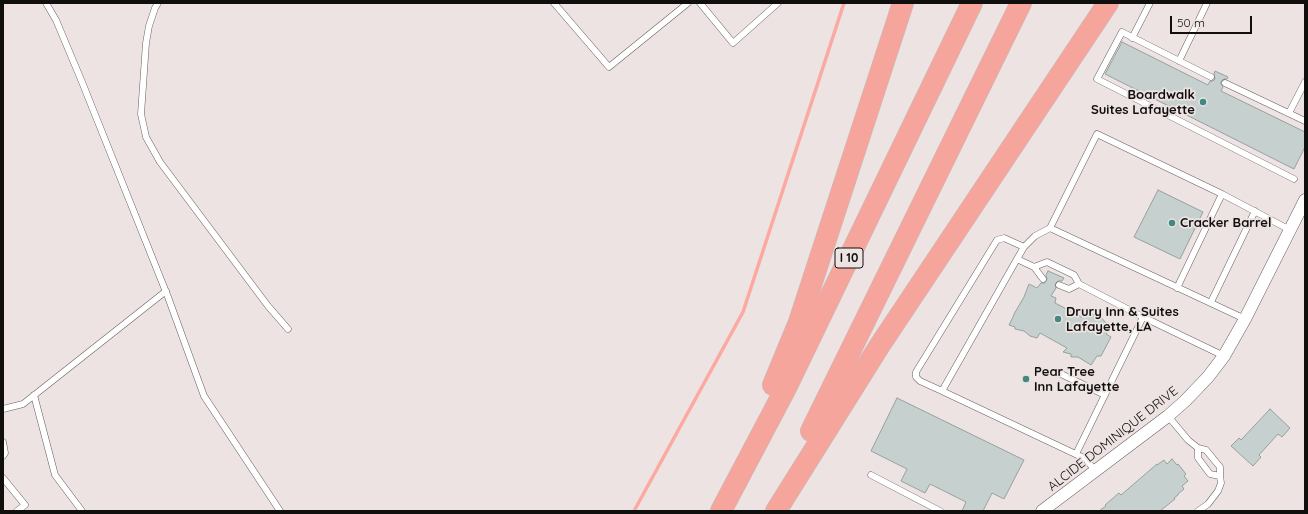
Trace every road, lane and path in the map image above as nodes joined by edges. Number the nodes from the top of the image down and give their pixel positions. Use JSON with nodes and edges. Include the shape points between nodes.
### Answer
{"nodes":[{"id":1,"x":46,"y":3,"type":"edge"},
{"id":2,"x":158,"y":3,"type":"edge"},
{"id":3,"x":554,"y":3,"type":"edge"},
{"id":4,"x":688,"y":3,"type":"edge"},
{"id":5,"x":700,"y":3,"type":"edge"},
{"id":6,"x":778,"y":3,"type":"edge"},
{"id":7,"x":903,"y":3,"type":"edge"},
{"id":8,"x":972,"y":3,"type":"edge"},
{"id":9,"x":1021,"y":3,"type":"edge"},
{"id":10,"x":1108,"y":3,"type":"edge"},
{"id":11,"x":1150,"y":3,"type":"edge"},
{"id":12,"x":1207,"y":3,"type":"edge"},
{"id":13,"x":1132,"y":38,"type":"junction"},
{"id":14,"x":1179,"y":61,"type":"junction"},
{"id":15,"x":1212,"y":77,"type":"dead end"},
{"id":16,"x":1305,"y":82,"type":"edge"},
{"id":17,"x":1225,"y":83,"type":"dead end"},
{"id":18,"x":1289,"y":113,"type":"junction"},
{"id":19,"x":1305,"y":121,"type":"edge"},
{"id":20,"x":1294,"y":179,"type":"dead end"},
{"id":21,"x":1222,"y":194,"type":"junction"},
{"id":22,"x":1305,"y":200,"type":"edge"},
{"id":23,"x":1255,"y":211,"type":"junction"},
{"id":24,"x":1050,"y":228,"type":"junction"},
{"id":25,"x":1290,"y":230,"type":"junction"},
{"id":26,"x":1024,"y":248,"type":"junction"},
{"id":27,"x":1017,"y":259,"type":"junction"},
{"id":28,"x":1034,"y":268,"type":"junction"},
{"id":29,"x":1043,"y":279,"type":"dead end"},
{"id":30,"x":1079,"y":284,"type":"junction"},
{"id":31,"x":1059,"y":285,"type":"dead end"},
{"id":32,"x":1177,"y":288,"type":"junction"},
{"id":33,"x":166,"y":291,"type":"junction"},
{"id":34,"x":1211,"y":302,"type":"junction"},
{"id":35,"x":1143,"y":317,"type":"junction"},
{"id":36,"x":1245,"y":319,"type":"junction"},
{"id":37,"x":288,"y":329,"type":"dead end"},
{"id":38,"x":1224,"y":356,"type":"junction"},
{"id":39,"x":1061,"y":374,"type":"dead end"},
{"id":40,"x":942,"y":390,"type":"junction"},
{"id":41,"x":34,"y":395,"type":"junction"},
{"id":42,"x":1105,"y":395,"type":"junction"},
{"id":43,"x":3,"y":409,"type":"edge"},
{"id":44,"x":1168,"y":416,"type":"junction"},
{"id":45,"x":3,"y":442,"type":"edge"},
{"id":46,"x":1198,"y":448,"type":"junction"},
{"id":47,"x":1076,"y":454,"type":"junction"},
{"id":48,"x":3,"y":456,"type":"edge"},
{"id":49,"x":1095,"y":471,"type":"junction"},
{"id":50,"x":871,"y":475,"type":"dead end"},
{"id":51,"x":1220,"y":476,"type":"junction"},
{"id":52,"x":3,"y":478,"type":"edge"},
{"id":53,"x":17,"y":511,"type":"edge"},
{"id":54,"x":82,"y":511,"type":"edge"},
{"id":55,"x":280,"y":511,"type":"edge"},
{"id":56,"x":717,"y":511,"type":"edge"},
{"id":57,"x":721,"y":511,"type":"edge"},
{"id":58,"x":772,"y":511,"type":"edge"},
{"id":59,"x":776,"y":511,"type":"edge"},
{"id":60,"x":940,"y":511,"type":"edge"},
{"id":61,"x":1042,"y":511,"type":"edge"},
{"id":62,"x":1198,"y":511,"type":"edge"}],
"edges":[{"from":1,"to":33,"type":"lane","via":[[62,34]]},
{"from":2,"to":37,"type":"lane","via":[[149,26],[146,43],[141,114],[146,137],[160,162]]},
{"from":3,"to":4,"type":"lane","via":[[609,67]]},
{"from":5,"to":6,"type":"lane","via":[[733,43]]},
{"from":7,"to":56,"type":"highway","via":[[799,322]]},
{"from":8,"to":57,"type":"highway","number":"I 10","via":[[787,386]]},
{"from":9,"to":58,"type":"highway"},
{"from":10,"to":59,"type":"highway","via":[[880,345]]},
{"from":11,"to":13,"type":"lane"},
{"from":12,"to":14,"type":"lane"},
{"from":13,"to":14,"type":"lane"},
{"from":13,"to":20,"type":"lane","via":[[1122,32],[1097,79]]},
{"from":14,"to":15,"type":"lane"},
{"from":16,"to":18,"type":"lane"},
{"from":17,"to":18,"type":"lane"},
{"from":18,"to":19,"type":"lane"},
{"from":21,"to":23,"type":"lane"},
{"from":21,"to":24,"type":"lane","via":[[1097,134]]},
{"from":21,"to":32,"type":"lane"},
{"from":22,"to":25,"type":"street","name":"ALCIDE DOMINIQUE DRIVE"},
{"from":23,"to":25,"type":"lane"},
{"from":23,"to":34,"type":"lane"},
{"from":24,"to":26,"type":"lane","via":[[1035,236]]},
{"from":24,"to":32,"type":"lane"},
{"from":25,"to":36,"type":"street","name":"ALCIDE DOMINIQUE DRIVE"},
{"from":26,"to":27,"type":"lane"},
{"from":26,"to":40,"type":"lane","via":[[1004,238],[997,240],[916,372],[920,382]]},
{"from":27,"to":28,"type":"lane"},
{"from":27,"to":40,"type":"lane"},
{"from":28,"to":29,"type":"lane"},
{"from":28,"to":30,"type":"lane","via":[[1047,262],[1074,275]]},
{"from":30,"to":31,"type":"lane","via":[[1069,289]]},
{"from":30,"to":35,"type":"lane"},
{"from":32,"to":34,"type":"lane"},
{"from":33,"to":41,"type":"lane"},
{"from":33,"to":55,"type":"lane","via":[[204,396]]},
{"from":34,"to":36,"type":"lane"},
{"from":35,"to":38,"type":"lane"},
{"from":35,"to":42,"type":"lane"},
{"from":36,"to":38,"type":"street","name":"ALCIDE DOMINIQUE DRIVE"},
{"from":38,"to":44,"type":"street","name":"ALCIDE DOMINIQUE DRIVE","via":[[1208,377]]},
{"from":39,"to":42,"type":"lane"},
{"from":40,"to":47,"type":"lane"},
{"from":41,"to":43,"type":"lane","via":[[23,404]]},
{"from":41,"to":54,"type":"lane","via":[[55,475]]},
{"from":42,"to":47,"type":"lane"},
{"from":44,"to":46,"type":"lane"},
{"from":44,"to":49,"type":"street","name":"ALCIDE DOMINIQUE DRIVE"},
{"from":45,"to":48,"type":"lane"},
{"from":46,"to":51,"type":"lane","via":[[1206,450],[1220,467]]},
{"from":46,"to":51,"type":"lane","via":[[1198,458],[1210,474]]},
{"from":47,"to":49,"type":"lane","via":[[1086,459]]},
{"from":49,"to":61,"type":"street","name":"ALCIDE DOMINIQUE DRIVE"},
{"from":50,"to":60,"type":"lane"},
{"from":51,"to":62,"type":"lane","via":[[1218,491],[1208,504]]},
{"from":52,"to":53,"type":"lane","via":[[25,505]]}]}
